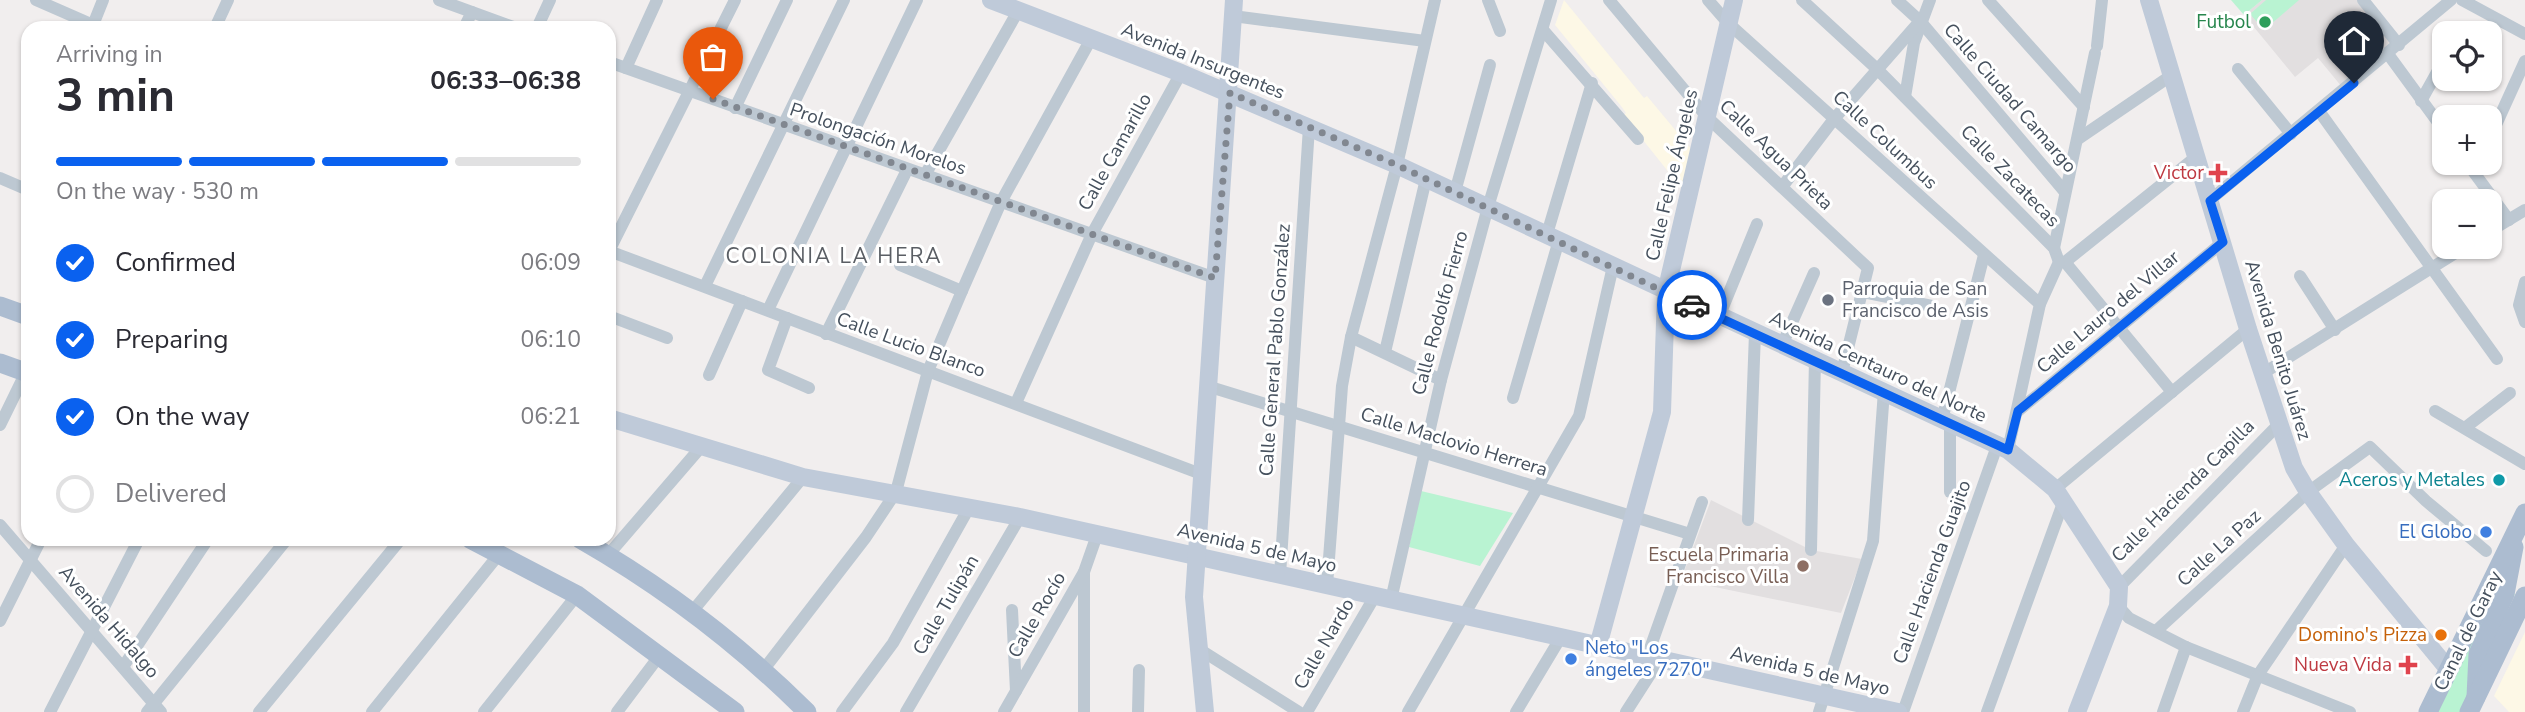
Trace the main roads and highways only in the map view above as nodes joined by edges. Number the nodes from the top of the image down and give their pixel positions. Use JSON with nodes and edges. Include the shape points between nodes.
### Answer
{"nodes":[{"id":1,"x":0,"y":306,"type":"edge"},
{"id":2,"x":21,"y":314,"type":"edge"},
{"id":3,"x":0,"y":363,"type":"edge"},
{"id":4,"x":21,"y":370,"type":"edge"},
{"id":5,"x":2525,"y":513,"type":"edge"},
{"id":6,"x":2512,"y":539,"type":"junction"},
{"id":7,"x":485,"y":546,"type":"edge"},
{"id":8,"x":592,"y":546,"type":"edge"},
{"id":9,"x":2525,"y":596,"type":"edge"},
{"id":10,"x":2475,"y":707,"type":"edge"},
{"id":11,"x":730,"y":710,"type":"edge"},
{"id":12,"x":807,"y":712,"type":"edge"},
{"id":13,"x":2428,"y":712,"type":"edge"}],
"edges":[{"from":1,"to":2,"type":"main road"},
{"from":3,"to":4,"type":"main road"},
{"from":5,"to":6,"type":"main road","name":"Canal de Garay"},
{"from":6,"to":10,"type":"main road","via":[[2515,553],[2509,580],[2478,654]]},
{"from":6,"to":13,"type":"main road","name":"Canal de Garay"},
{"from":7,"to":11,"type":"main road","via":[[577,595]]},
{"from":8,"to":12,"type":"main road","via":[[764,669]]},
{"from":9,"to":10,"type":"main road","name":"Canal de Garay"}]}
